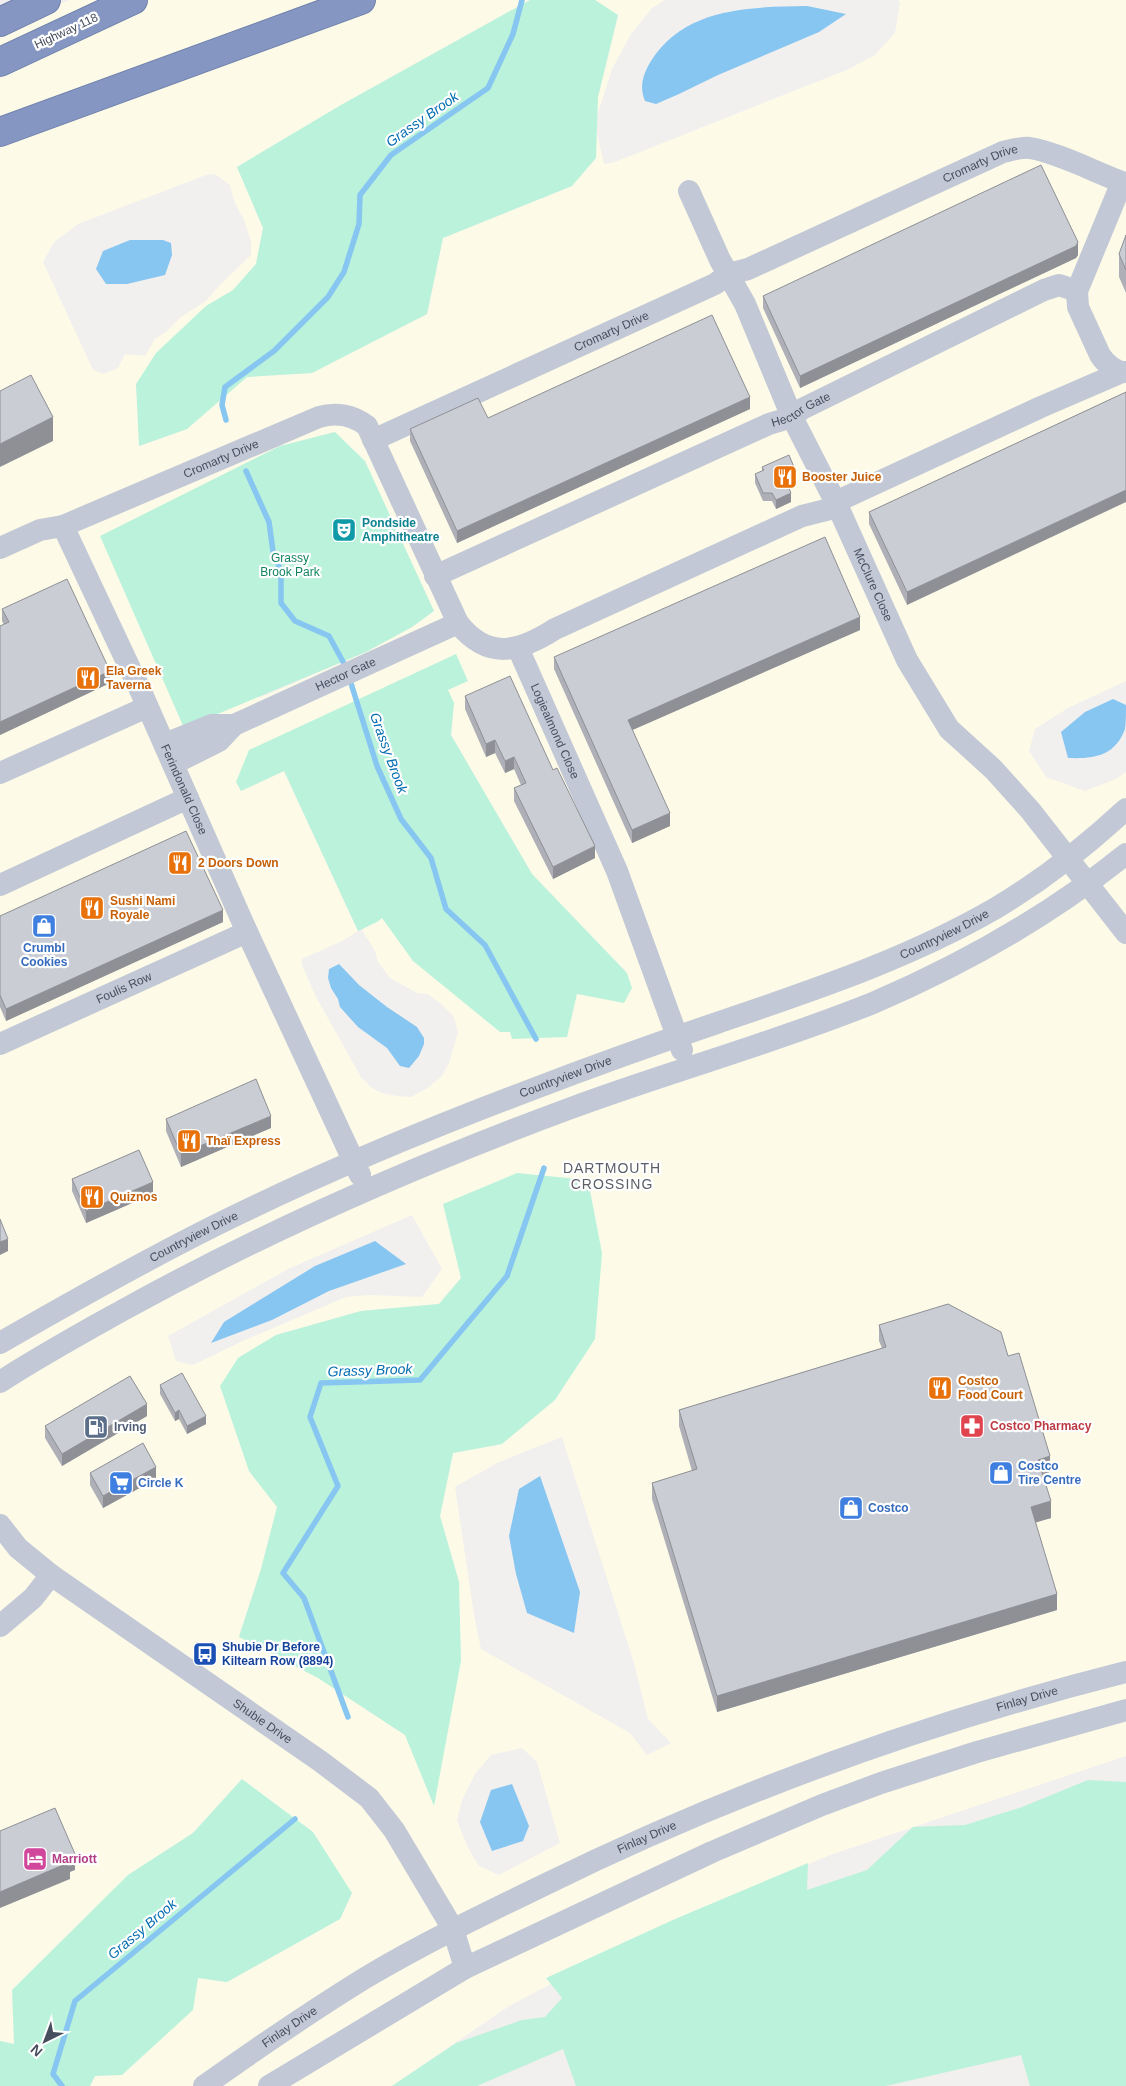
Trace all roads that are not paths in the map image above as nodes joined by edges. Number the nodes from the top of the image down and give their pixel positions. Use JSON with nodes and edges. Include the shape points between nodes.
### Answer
{"nodes":[{"id":1,"x":46,"y":0,"type":"edge"},
{"id":2,"x":133,"y":0,"type":"edge"},
{"id":3,"x":361,"y":0,"type":"edge"},
{"id":4,"x":0,"y":22,"type":"edge"},
{"id":5,"x":0,"y":62,"type":"edge"},
{"id":6,"x":0,"y":132,"type":"edge"},
{"id":7,"x":689,"y":191,"type":"dead end"},
{"id":8,"x":729,"y":274,"type":"junction"},
{"id":9,"x":1077,"y":291,"type":"junction"},
{"id":10,"x":1124,"y":372,"type":"edge"},
{"id":11,"x":792,"y":417,"type":"junction"},
{"id":12,"x":372,"y":440,"type":"junction"},
{"id":13,"x":838,"y":508,"type":"junction"},
{"id":14,"x":63,"y":526,"type":"junction"},
{"id":15,"x":0,"y":548,"type":"edge"},
{"id":16,"x":435,"y":576,"type":"junction"},
{"id":17,"x":448,"y":627,"type":"junction"},
{"id":18,"x":518,"y":648,"type":"junction"},
{"id":19,"x":147,"y":707,"type":"junction"},
{"id":20,"x":169,"y":754,"type":"junction"},
{"id":21,"x":0,"y":773,"type":"edge"},
{"id":22,"x":188,"y":798,"type":"junction"},
{"id":23,"x":1126,"y":809,"type":"edge"},
{"id":24,"x":1126,"y":854,"type":"edge"},
{"id":25,"x":1070,"y":859,"type":"junction"},
{"id":26,"x":1088,"y":884,"type":"junction"},
{"id":27,"x":0,"y":885,"type":"edge"},
{"id":28,"x":247,"y":932,"type":"junction"},
{"id":29,"x":1126,"y":933,"type":"edge"},
{"id":30,"x":677,"y":1037,"type":"junction"},
{"id":31,"x":0,"y":1044,"type":"edge"},
{"id":32,"x":688,"y":1068,"type":"junction"},
{"id":33,"x":354,"y":1162,"type":"junction"},
{"id":34,"x":366,"y":1190,"type":"junction"},
{"id":35,"x":0,"y":1342,"type":"edge"},
{"id":36,"x":0,"y":1382,"type":"edge"},
{"id":37,"x":0,"y":1525,"type":"edge"},
{"id":38,"x":51,"y":1575,"type":"junction"},
{"id":39,"x":0,"y":1626,"type":"edge"},
{"id":40,"x":1126,"y":1672,"type":"edge"},
{"id":41,"x":1126,"y":1710,"type":"edge"},
{"id":42,"x":453,"y":1929,"type":"junction"},
{"id":43,"x":465,"y":1968,"type":"junction"},
{"id":44,"x":204,"y":2086,"type":"edge"},
{"id":45,"x":269,"y":2086,"type":"edge"}],
"edges":[{"from":1,"to":4,"type":"highway"},
{"from":2,"to":5,"type":"highway","name":"Highway 118"},
{"from":3,"to":6,"type":"highway"},
{"from":7,"to":8,"type":"street","name":"McClure Close"},
{"from":8,"to":9,"type":"street","name":"Cromarty Drive","via":[[748,269],[1003,152],[1028,148],[1122,182]]},
{"from":8,"to":11,"type":"street","name":"McClure Close","via":[[745,304]]},
{"from":8,"to":12,"type":"street","name":"Cromarty Drive","via":[[715,284]]},
{"from":9,"to":10,"type":"street","via":[[1078,306],[1104,362]]},
{"from":9,"to":11,"type":"street","name":"Hector Gate","via":[[1059,285],[1040,292],[802,409]]},
{"from":10,"to":13,"type":"street","via":[[1041,406],[842,499]]},
{"from":11,"to":13,"type":"street","name":"McClure Close"},
{"from":11,"to":16,"type":"street","name":"Hector Gate","via":[[769,424]]},
{"from":12,"to":14,"type":"street","name":"Cromarty Drive","via":[[366,426],[359,420],[346,415],[326,415]]},
{"from":12,"to":16,"type":"street"},
{"from":13,"to":18,"type":"street","via":[[802,516]]},
{"from":13,"to":25,"type":"street","name":"McClure Close","via":[[907,660],[949,729],[993,769]]},
{"from":14,"to":15,"type":"street","name":"Cromarty Drive","via":[[40,530]]},
{"from":14,"to":19,"type":"street","name":"Ferindonald Close"},
{"from":16,"to":17,"type":"street"},
{"from":17,"to":18,"type":"street","via":[[498,648]]},
{"from":17,"to":20,"type":"street","name":"Hector Gate","via":[[234,725],[219,741]]},
{"from":18,"to":30,"type":"street","name":"Logiealmond Close","via":[[616,871]]},
{"from":19,"to":20,"type":"street","name":"Ferindonald Close"},
{"from":19,"to":21,"type":"street"},
{"from":20,"to":22,"type":"street","name":"Ferindonald Close"},
{"from":22,"to":27,"type":"street"},
{"from":22,"to":28,"type":"street","name":"Ferindonald Close"},
{"from":23,"to":25,"type":"street","name":"Countryview Drive"},
{"from":24,"to":26,"type":"street"},
{"from":25,"to":26,"type":"street","name":"McClure Close"},
{"from":25,"to":30,"type":"street","name":"Countryview Drive","via":[[997,907],[917,949],[832,984]]},
{"from":26,"to":29,"type":"street","name":"McClure Close"},
{"from":26,"to":32,"type":"street","via":[[999,942],[909,987],[837,1017]]},
{"from":28,"to":31,"type":"street","name":"Foulis Row"},
{"from":28,"to":33,"type":"street","name":"Ferindonald Close"},
{"from":30,"to":32,"type":"street","name":"Logiealmond Close"},
{"from":30,"to":33,"type":"street","name":"Countryview Drive","via":[[502,1101]]},
{"from":32,"to":34,"type":"street","via":[[533,1122]]},
{"from":33,"to":34,"type":"street","name":"Ferindonald Close"},
{"from":33,"to":35,"type":"street","name":"Countryview Drive","via":[[160,1254]]},
{"from":34,"to":36,"type":"street","via":[[169,1285]]},
{"from":37,"to":38,"type":"street","name":"Shubie Drive","via":[[18,1548]]},
{"from":38,"to":39,"type":"street","via":[[33,1598]]},
{"from":38,"to":42,"type":"street","name":"Shubie Drive","via":[[320,1760],[369,1798],[394,1830]]},
{"from":40,"to":42,"type":"street","name":"Finlay Drive","via":[[970,1716],[796,1775],[636,1841]]},
{"from":41,"to":43,"type":"street","via":[[977,1752],[851,1793],[661,1875]]},
{"from":42,"to":43,"type":"street","name":"Shubie Drive"},
{"from":42,"to":44,"type":"street","name":"Finlay Drive","via":[[340,1994]]},
{"from":43,"to":45,"type":"street"}]}
